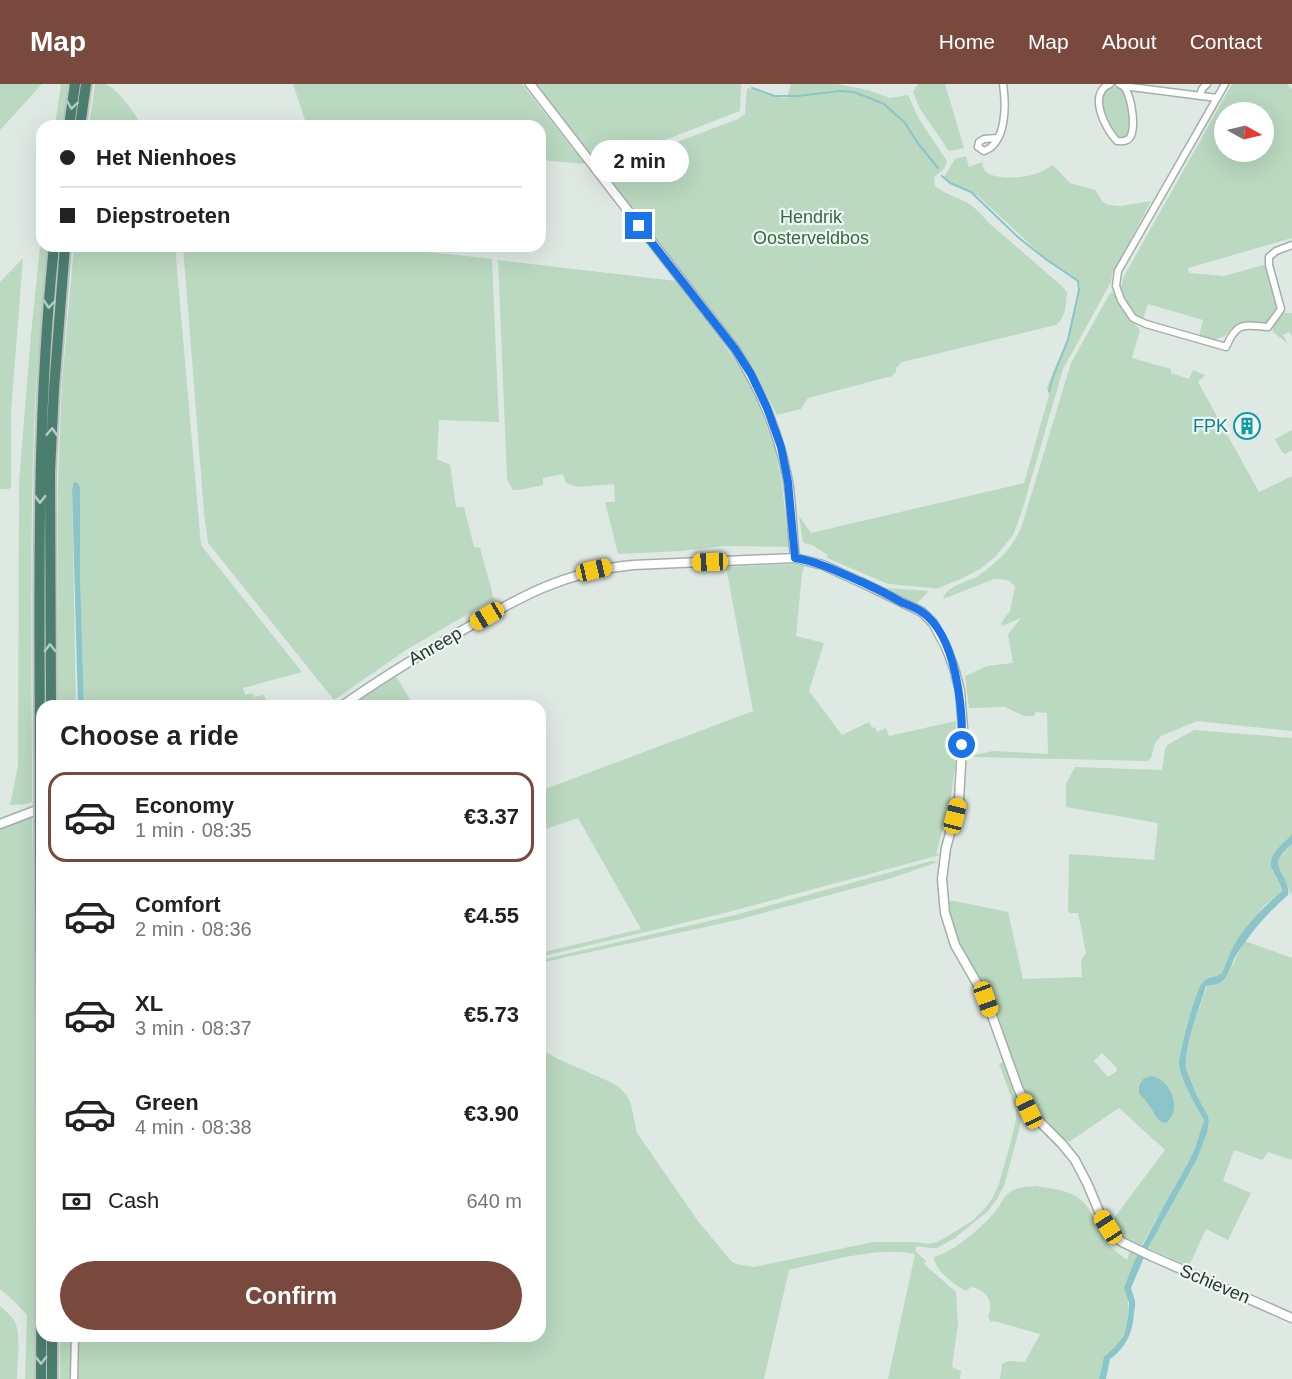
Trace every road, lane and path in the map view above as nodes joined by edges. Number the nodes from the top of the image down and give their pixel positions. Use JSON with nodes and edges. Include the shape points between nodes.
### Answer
{"nodes":[{"id":1,"x":75,"y":84,"type":"edge"},
{"id":2,"x":86,"y":84,"type":"edge"},
{"id":3,"x":530,"y":84,"type":"edge"},
{"id":4,"x":1003,"y":84,"type":"edge"},
{"id":5,"x":1110,"y":84,"type":"edge"},
{"id":6,"x":1207,"y":84,"type":"edge"},
{"id":7,"x":1225,"y":84,"type":"edge"},
{"id":8,"x":1121,"y":85,"type":"edge"},
{"id":9,"x":1153,"y":87,"type":"edge"},
{"id":10,"x":1200,"y":96,"type":"junction"},
{"id":11,"x":1217,"y":98,"type":"junction"},
{"id":12,"x":70,"y":120,"type":"edge"},
{"id":13,"x":81,"y":120,"type":"edge"},
{"id":14,"x":997,"y":138,"type":"dead end"},
{"id":15,"x":1292,"y":245,"type":"edge"},
{"id":16,"x":53,"y":252,"type":"edge"},
{"id":17,"x":65,"y":252,"type":"edge"},
{"id":18,"x":795,"y":558,"type":"junction"},
{"id":19,"x":40,"y":700,"type":"edge"},
{"id":20,"x":51,"y":700,"type":"edge"},
{"id":21,"x":351,"y":700,"type":"edge"},
{"id":22,"x":36,"y":814,"type":"edge"},
{"id":23,"x":0,"y":824,"type":"edge"},
{"id":24,"x":1137,"y":1250,"type":"joint"},
{"id":25,"x":1292,"y":1318,"type":"edge"},
{"id":26,"x":41,"y":1342,"type":"edge"},
{"id":27,"x":52,"y":1342,"type":"edge"},
{"id":28,"x":75,"y":1342,"type":"edge"},
{"id":29,"x":41,"y":1379,"type":"edge"},
{"id":30,"x":52,"y":1379,"type":"edge"},
{"id":31,"x":74,"y":1379,"type":"edge"}],
"edges":[{"from":1,"to":12,"type":"highway","one_way":true},
{"from":2,"to":13,"type":"highway"},
{"from":3,"to":18,"type":"street","via":[[751,374],[781,447]]},
{"from":4,"to":14,"type":"street","via":[[1006,111]]},
{"from":5,"to":8,"type":"street","via":[[1104,86],[1099,101],[1109,131],[1117,141],[1131,137],[1133,124],[1129,96]]},
{"from":6,"to":10,"type":"street"},
{"from":7,"to":11,"type":"street"},
{"from":8,"to":9,"type":"street"},
{"from":9,"to":10,"type":"street"},
{"from":10,"to":11,"type":"street"},
{"from":11,"to":15,"type":"street","via":[[1118,271],[1116,286],[1121,300],[1133,318],[1146,324],[1226,347],[1235,329],[1268,327],[1281,309],[1269,257]]},
{"from":16,"to":19,"type":"highway","one_way":true,"bridge":true,"via":[[40,472]]},
{"from":20,"to":17,"type":"highway","one_way":true,"via":[[50,482]]},
{"from":18,"to":21,"type":"street","name":"Anreep","via":[[608,567],[569,577],[504,606],[397,668]]},
{"from":18,"to":24,"type":"street","name":"Anreep","via":[[823,565],[922,612],[939,631],[960,692],[963,729],[959,800],[942,879],[949,930],[986,999],[1029,1111],[1075,1160],[1108,1227],[1122,1242]]},
{"from":22,"to":23,"type":"street"},
{"from":24,"to":25,"type":"street","name":"Schieven"},
{"from":26,"to":29,"type":"highway","one_way":true},
{"from":27,"to":30,"type":"highway"},
{"from":28,"to":31,"type":"street"}]}
